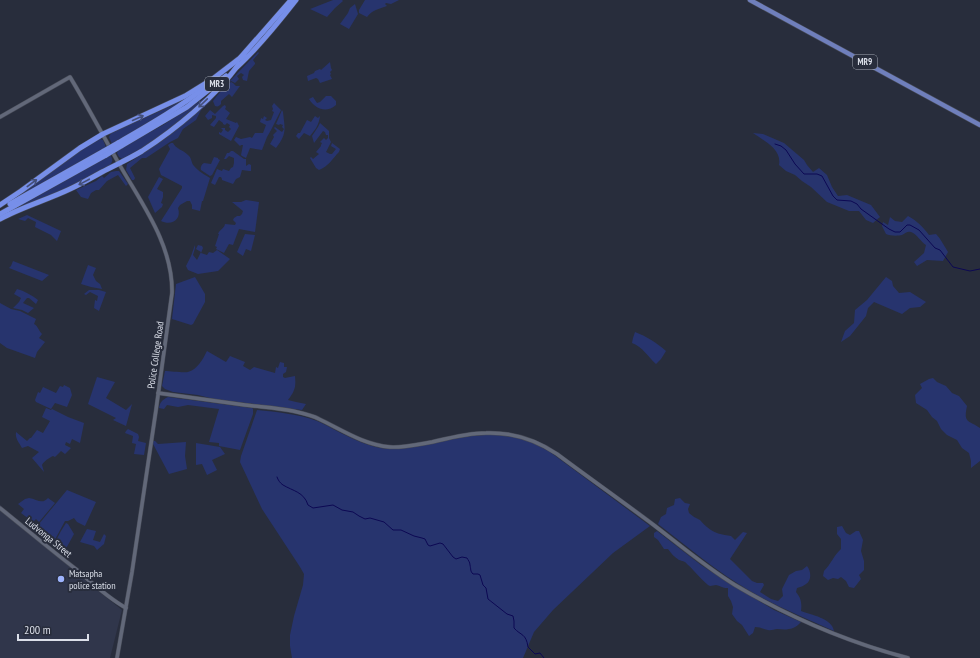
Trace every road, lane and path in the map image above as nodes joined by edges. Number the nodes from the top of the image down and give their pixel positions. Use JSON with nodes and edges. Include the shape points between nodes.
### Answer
{"nodes":[{"id":1,"x":291,"y":0,"type":"edge"},
{"id":2,"x":296,"y":0,"type":"edge"},
{"id":3,"x":750,"y":0,"type":"edge"},
{"id":4,"x":244,"y":55,"type":"junction"},
{"id":5,"x":239,"y":64,"type":"junction"},
{"id":6,"x":0,"y":117,"type":"edge"},
{"id":7,"x":980,"y":124,"type":"edge"},
{"id":8,"x":102,"y":134,"type":"junction"},
{"id":9,"x":119,"y":145,"type":"junction"},
{"id":10,"x":105,"y":153,"type":"junction"},
{"id":11,"x":119,"y":164,"type":"junction"},
{"id":12,"x":0,"y":205,"type":"edge"},
{"id":13,"x":0,"y":210,"type":"edge"},
{"id":14,"x":0,"y":214,"type":"edge"},
{"id":15,"x":0,"y":219,"type":"edge"},
{"id":16,"x":158,"y":393,"type":"junction"},
{"id":17,"x":0,"y":508,"type":"edge"},
{"id":18,"x":127,"y":600,"type":"junction"},
{"id":19,"x":115,"y":602,"type":"junction"},
{"id":20,"x":126,"y":608,"type":"junction"},
{"id":21,"x":118,"y":657,"type":"edge"},
{"id":22,"x":908,"y":658,"type":"edge"}],
"edges":[{"from":1,"to":4,"type":"highway","number":"MR3"},
{"from":2,"to":5,"type":"highway","number":"MR3"},
{"from":3,"to":7,"type":"main road","number":"MR9"},
{"from":8,"to":4,"type":"highway","one_way":true,"via":[[185,96]]},
{"from":4,"to":9,"type":"highway","number":"MR3","via":[[184,104]]},
{"from":5,"to":9,"type":"highway","number":"MR3","via":[[187,107]]},
{"from":5,"to":11,"type":"highway","one_way":true,"via":[[202,104],[168,133]]},
{"from":6,"to":8,"type":"street","name":"Police College Road","via":[[70,77]]},
{"from":8,"to":11,"type":"street","name":"Police College Road"},
{"from":12,"to":8,"type":"highway","one_way":true},
{"from":9,"to":10,"type":"highway","number":"MR3","bridge":true},
{"from":10,"to":13,"type":"highway","number":"MR3"},
{"from":10,"to":14,"type":"highway","number":"MR3"},
{"from":11,"to":15,"type":"highway","one_way":true,"via":[[70,190]]},
{"from":11,"to":16,"type":"street","name":"Police College Road","via":[[158,234],[170,271],[172,293]]},
{"from":16,"to":18,"type":"street","name":"Police College Road"},
{"from":16,"to":22,"type":"street","via":[[293,411],[318,418],[360,439],[390,447],[484,432],[509,434],[532,440],[550,449],[740,588],[810,624],[854,642]]},
{"from":17,"to":19,"type":"street","name":"Ludvonga Street"},
{"from":18,"to":19,"type":"street"},
{"from":18,"to":20,"type":"street","name":"Police College Road"},
{"from":19,"to":20,"type":"street","name":"Ludvonga Street"},
{"from":20,"to":21,"type":"street","name":"Police College Road"}]}
